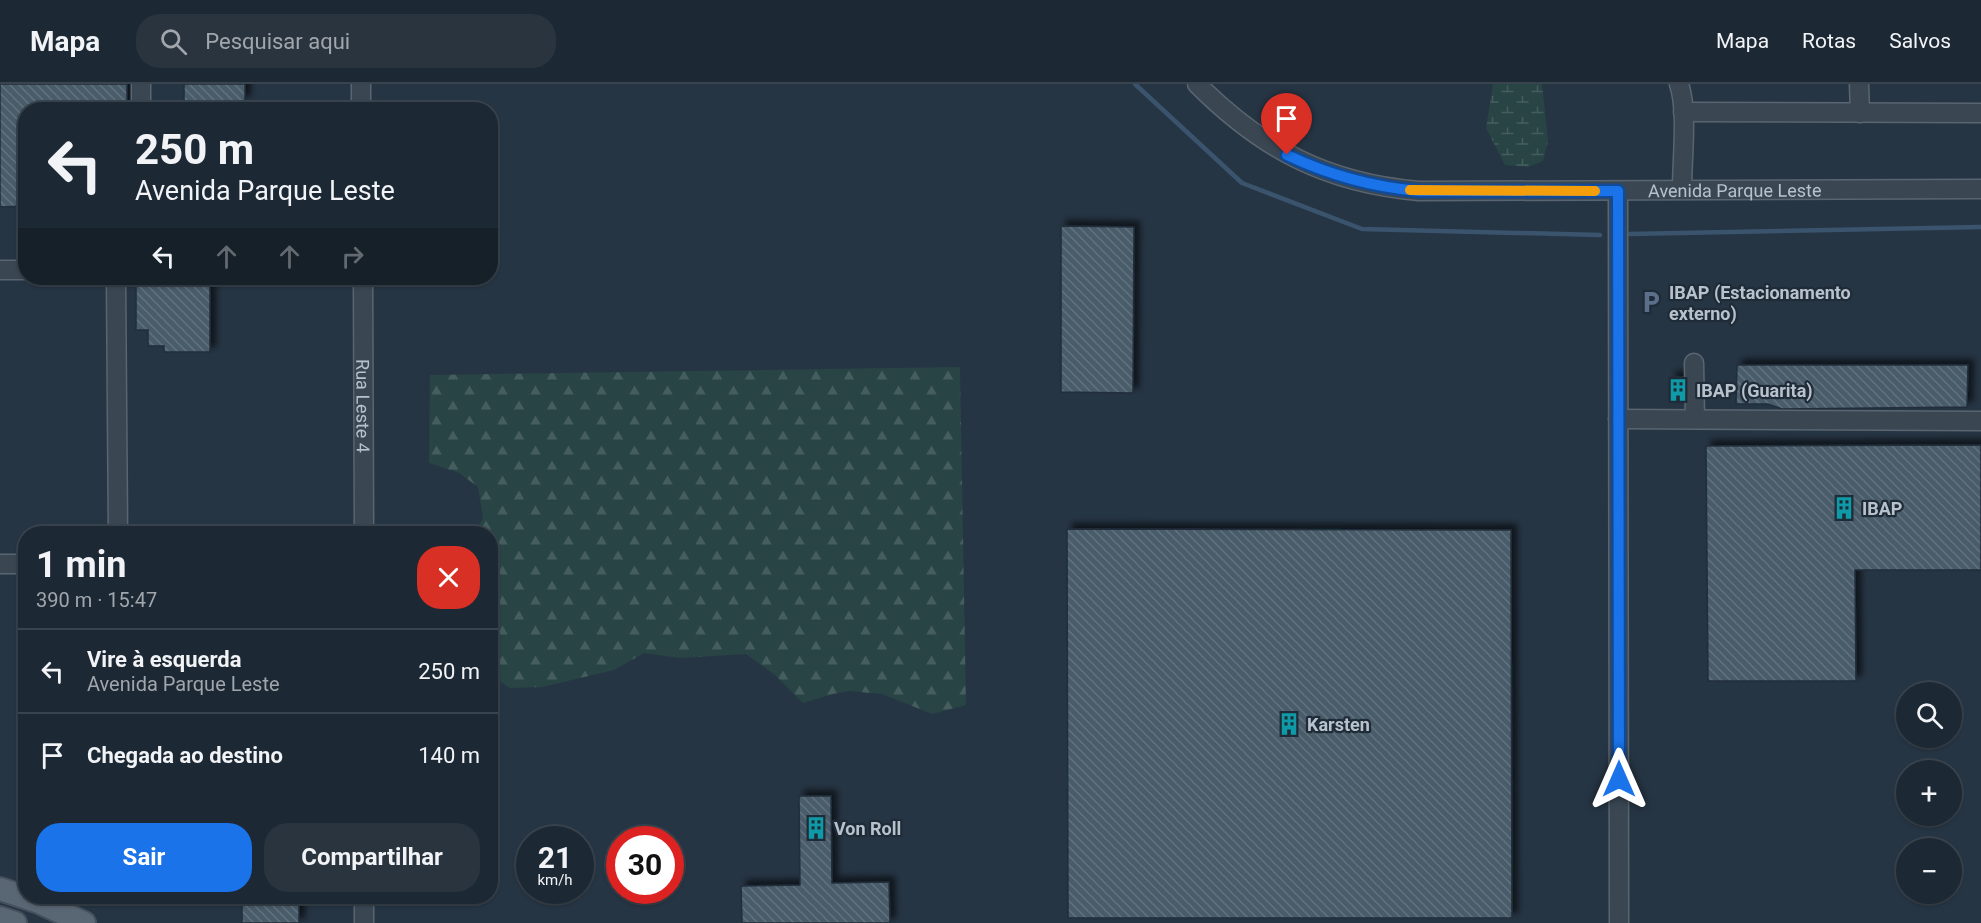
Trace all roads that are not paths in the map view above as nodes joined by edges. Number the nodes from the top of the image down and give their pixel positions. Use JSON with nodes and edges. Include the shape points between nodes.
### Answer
{"nodes":[{"id":1,"x":141,"y":84,"type":"edge"},
{"id":2,"x":361,"y":84,"type":"edge"},
{"id":3,"x":1197,"y":84,"type":"edge"},
{"id":4,"x":1679,"y":84,"type":"edge"},
{"id":5,"x":1860,"y":84,"type":"edge"},
{"id":6,"x":141,"y":102,"type":"edge"},
{"id":7,"x":362,"y":102,"type":"edge"},
{"id":8,"x":1683,"y":112,"type":"junction"},
{"id":9,"x":1860,"y":113,"type":"junction"},
{"id":10,"x":1981,"y":113,"type":"edge"},
{"id":11,"x":1682,"y":189,"type":"junction"},
{"id":12,"x":1981,"y":189,"type":"edge"},
{"id":13,"x":1618,"y":191,"type":"junction"},
{"id":14,"x":0,"y":270,"type":"edge"},
{"id":15,"x":18,"y":270,"type":"edge"},
{"id":16,"x":116,"y":285,"type":"edge"},
{"id":17,"x":363,"y":285,"type":"edge"},
{"id":18,"x":1694,"y":363,"type":"dead end"},
{"id":19,"x":1618,"y":419,"type":"junction"},
{"id":20,"x":1695,"y":419,"type":"junction"},
{"id":21,"x":1981,"y":421,"type":"edge"},
{"id":22,"x":118,"y":526,"type":"edge"},
{"id":23,"x":364,"y":526,"type":"edge"},
{"id":24,"x":0,"y":564,"type":"edge"},
{"id":25,"x":18,"y":564,"type":"edge"},
{"id":26,"x":0,"y":889,"type":"edge"},
{"id":27,"x":18,"y":895,"type":"edge"},
{"id":28,"x":41,"y":904,"type":"edge"},
{"id":29,"x":364,"y":904,"type":"edge"},
{"id":30,"x":0,"y":918,"type":"edge"},
{"id":31,"x":15,"y":923,"type":"edge"},
{"id":32,"x":84,"y":923,"type":"edge"},
{"id":33,"x":364,"y":923,"type":"edge"},
{"id":34,"x":1619,"y":923,"type":"edge"}],
"edges":[{"from":1,"to":6,"type":"street"},
{"from":2,"to":7,"type":"street"},
{"from":3,"to":13,"type":"street","name":"Avenida Parque Leste","via":[[1224,111],[1287,155],[1349,180],[1419,191]]},
{"from":4,"to":8,"type":"street"},
{"from":5,"to":9,"type":"street"},
{"from":8,"to":9,"type":"street"},
{"from":8,"to":11,"type":"street"},
{"from":9,"to":10,"type":"street"},
{"from":11,"to":12,"type":"street","name":"Avenida Parque Leste"},
{"from":11,"to":13,"type":"street","name":"Avenida Parque Leste"},
{"from":13,"to":19,"type":"street"},
{"from":14,"to":15,"type":"street"},
{"from":16,"to":22,"type":"street"},
{"from":17,"to":23,"type":"street","name":"Rua Leste 4"},
{"from":18,"to":20,"type":"street"},
{"from":19,"to":20,"type":"street"},
{"from":19,"to":34,"type":"street"},
{"from":20,"to":21,"type":"street"},
{"from":24,"to":25,"type":"street"},
{"from":26,"to":27,"type":"main road"},
{"from":28,"to":32,"type":"main road"},
{"from":29,"to":33,"type":"street"},
{"from":30,"to":31,"type":"main road"}]}
